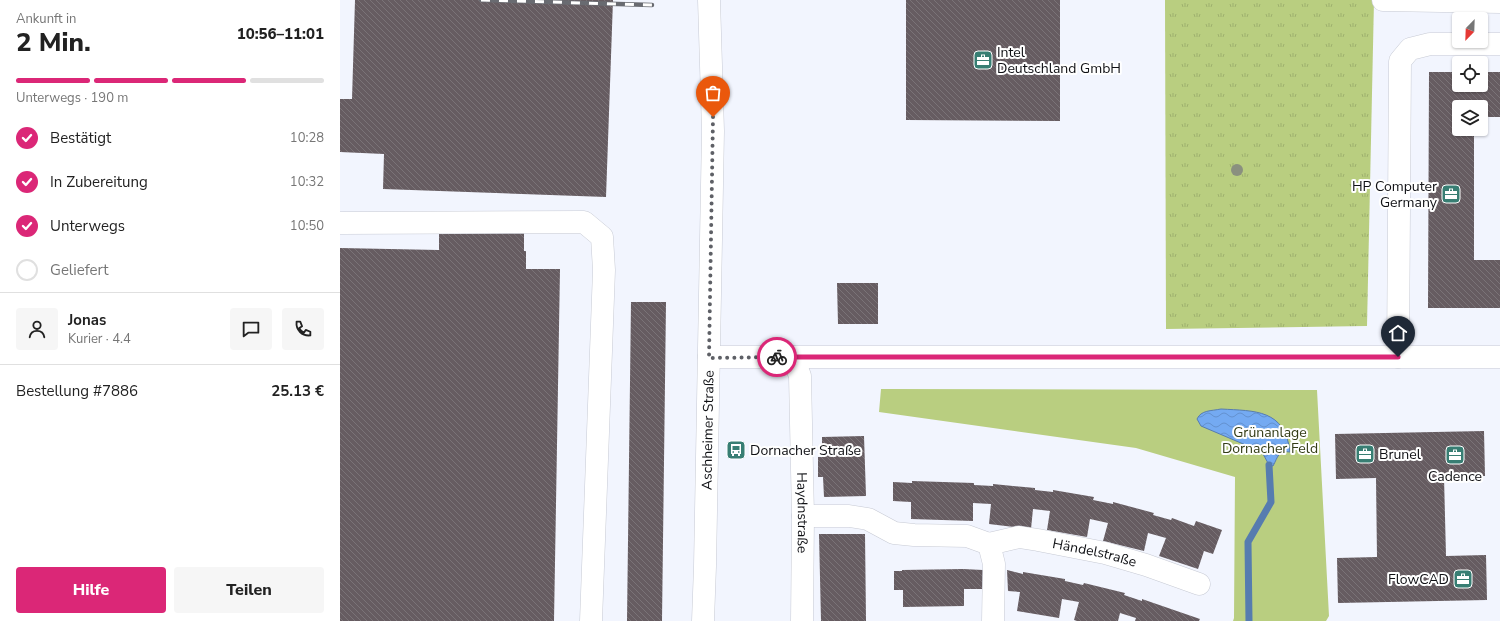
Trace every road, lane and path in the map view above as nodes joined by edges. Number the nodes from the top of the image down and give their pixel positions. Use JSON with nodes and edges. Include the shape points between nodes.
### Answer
{"nodes":[{"id":1,"x":709,"y":0,"type":"edge"},
{"id":2,"x":1383,"y":0,"type":"edge"},
{"id":3,"x":1500,"y":2,"type":"edge"},
{"id":4,"x":1500,"y":44,"type":"edge"},
{"id":5,"x":340,"y":223,"type":"edge"},
{"id":6,"x":793,"y":357,"type":"junction"},
{"id":7,"x":1398,"y":357,"type":"junction"},
{"id":8,"x":1500,"y":357,"type":"edge"},
{"id":9,"x":709,"y":358,"type":"junction"},
{"id":10,"x":802,"y":516,"type":"junction"},
{"id":11,"x":989,"y":544,"type":"junction"},
{"id":12,"x":1199,"y":584,"type":"dead end"},
{"id":13,"x":591,"y":621,"type":"edge"},
{"id":14,"x":703,"y":621,"type":"edge"},
{"id":15,"x":802,"y":621,"type":"edge"},
{"id":16,"x":993,"y":621,"type":"edge"},
{"id":17,"x":1002,"y":621,"type":"edge"}],
"edges":[{"from":1,"to":9,"type":"street","name":"Aschheimer Straße","via":[[713,131]]},
{"from":2,"to":3,"type":"street"},
{"from":4,"to":7,"type":"street","via":[[1430,44],[1410,48],[1400,61]]},
{"from":5,"to":13,"type":"street","via":[[584,222],[602,237],[604,270]]},
{"from":6,"to":7,"type":"street"},
{"from":6,"to":9,"type":"street"},
{"from":6,"to":10,"type":"street","name":"Haydnstraße","via":[[800,376]]},
{"from":7,"to":8,"type":"street"},
{"from":9,"to":14,"type":"street","name":"Aschheimer Straße"},
{"from":10,"to":11,"type":"street","via":[[848,516],[868,520],[894,533],[967,536]]},
{"from":10,"to":15,"type":"street","name":"Haydnstraße"},
{"from":11,"to":12,"type":"street","name":"Händelstraße","via":[[1018,537],[1038,540],[1105,553]]},
{"from":11,"to":16,"type":"street","via":[[994,564]]},
{"from":16,"to":17,"type":"street"}]}
